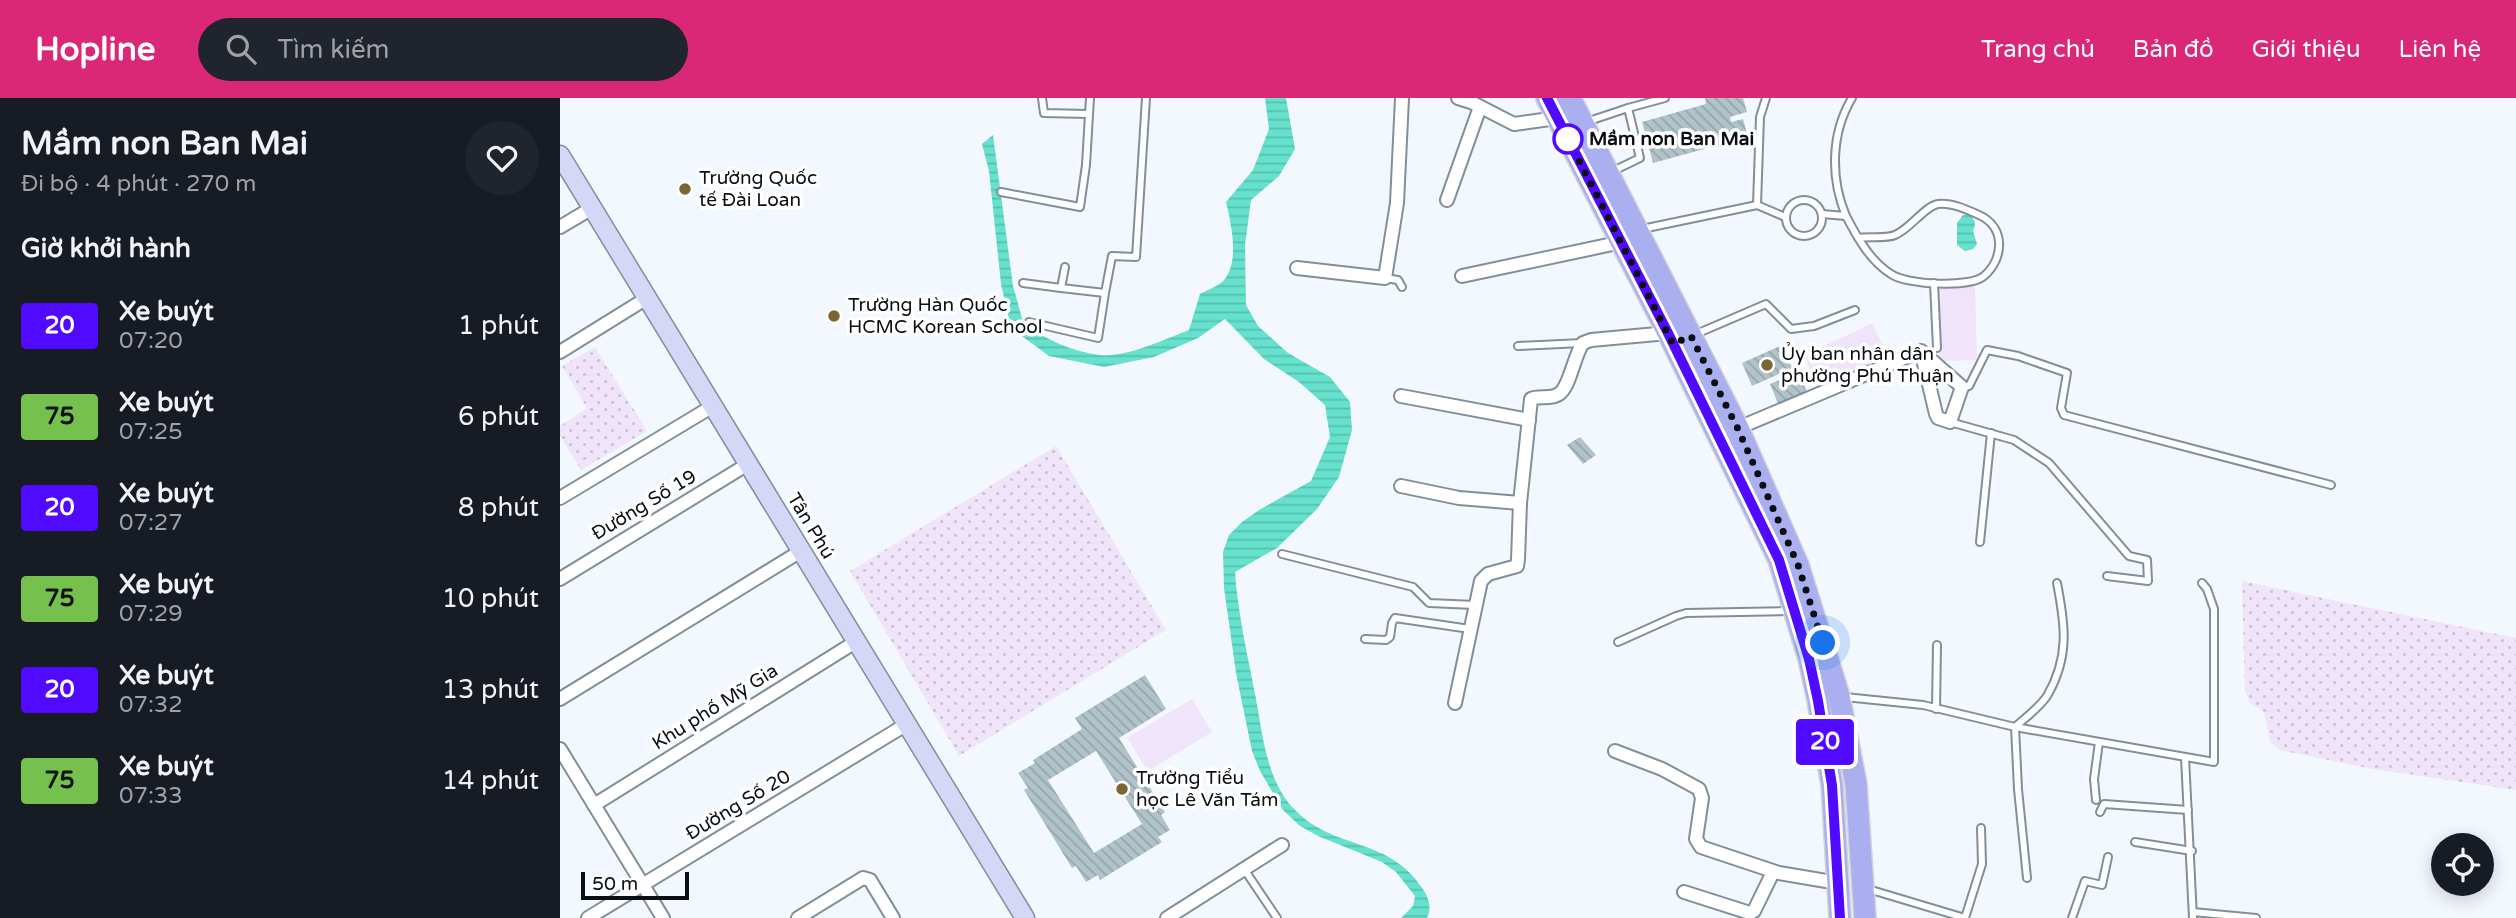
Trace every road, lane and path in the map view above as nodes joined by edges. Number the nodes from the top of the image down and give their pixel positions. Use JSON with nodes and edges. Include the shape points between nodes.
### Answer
{"nodes":[{"id":1,"x":1042,"y":98,"type":"edge"},
{"id":2,"x":1090,"y":98,"type":"edge"},
{"id":3,"x":1146,"y":98,"type":"edge"},
{"id":4,"x":1402,"y":98,"type":"edge"},
{"id":5,"x":1458,"y":98,"type":"edge"},
{"id":6,"x":1547,"y":98,"type":"edge"},
{"id":7,"x":1570,"y":98,"type":"edge"},
{"id":8,"x":1665,"y":98,"type":"edge"},
{"id":9,"x":1766,"y":98,"type":"edge"},
{"id":10,"x":1853,"y":98,"type":"edge"},
{"id":11,"x":1480,"y":107,"type":"junction"},
{"id":12,"x":1628,"y":108,"type":"junction"},
{"id":13,"x":1088,"y":114,"type":"junction"},
{"id":14,"x":1557,"y":118,"type":"junction"},
{"id":15,"x":1582,"y":123,"type":"junction"},
{"id":16,"x":560,"y":155,"type":"edge"},
{"id":17,"x":1608,"y":173,"type":"junction"},
{"id":18,"x":1001,"y":192,"type":"dead end"},
{"id":19,"x":1447,"y":200,"type":"dead end"},
{"id":20,"x":1757,"y":205,"type":"junction"},
{"id":21,"x":592,"y":208,"type":"junction"},
{"id":22,"x":1822,"y":214,"type":"junction"},
{"id":23,"x":1846,"y":216,"type":"junction"},
{"id":24,"x":1785,"y":217,"type":"junction"},
{"id":25,"x":560,"y":227,"type":"edge"},
{"id":26,"x":1629,"y":236,"type":"junction"},
{"id":27,"x":1858,"y":238,"type":"junction"},
{"id":28,"x":1065,"y":267,"type":"dead end"},
{"id":29,"x":1297,"y":268,"type":"dead end"},
{"id":30,"x":1462,"y":276,"type":"dead end"},
{"id":31,"x":1385,"y":278,"type":"junction"},
{"id":32,"x":1023,"y":283,"type":"dead end"},
{"id":33,"x":1934,"y":283,"type":"junction"},
{"id":34,"x":1402,"y":287,"type":"dead end"},
{"id":35,"x":1061,"y":288,"type":"junction"},
{"id":36,"x":1105,"y":293,"type":"junction"},
{"id":37,"x":647,"y":298,"type":"junction"},
{"id":38,"x":1855,"y":310,"type":"dead end"},
{"id":39,"x":1029,"y":322,"type":"dead end"},
{"id":40,"x":1677,"y":338,"type":"junction"},
{"id":41,"x":1583,"y":343,"type":"junction"},
{"id":42,"x":1518,"y":346,"type":"dead end"},
{"id":43,"x":1937,"y":348,"type":"dead end"},
{"id":44,"x":1921,"y":351,"type":"junction"},
{"id":45,"x":560,"y":352,"type":"edge"},
{"id":46,"x":1962,"y":387,"type":"junction"},
{"id":47,"x":1401,"y":396,"type":"dead end"},
{"id":48,"x":713,"y":405,"type":"junction"},
{"id":49,"x":1529,"y":420,"type":"junction"},
{"id":50,"x":1950,"y":422,"type":"junction"},
{"id":51,"x":1728,"y":433,"type":"junction"},
{"id":52,"x":1991,"y":433,"type":"junction"},
{"id":53,"x":748,"y":464,"type":"junction"},
{"id":54,"x":2331,"y":485,"type":"dead end"},
{"id":55,"x":1401,"y":486,"type":"dead end"},
{"id":56,"x":560,"y":498,"type":"edge"},
{"id":57,"x":1520,"y":503,"type":"junction"},
{"id":58,"x":1980,"y":542,"type":"dead end"},
{"id":59,"x":801,"y":551,"type":"junction"},
{"id":60,"x":1282,"y":554,"type":"dead end"},
{"id":61,"x":2107,"y":576,"type":"dead end"},
{"id":62,"x":560,"y":579,"type":"edge"},
{"id":63,"x":2057,"y":583,"type":"dead end"},
{"id":64,"x":2202,"y":583,"type":"dead end"},
{"id":65,"x":1475,"y":605,"type":"junction"},
{"id":66,"x":1794,"y":610,"type":"junction"},
{"id":67,"x":1470,"y":629,"type":"junction"},
{"id":68,"x":1365,"y":639,"type":"dead end"},
{"id":69,"x":857,"y":641,"type":"junction"},
{"id":70,"x":1618,"y":642,"type":"dead end"},
{"id":71,"x":1937,"y":645,"type":"dead end"},
{"id":72,"x":1839,"y":696,"type":"junction"},
{"id":73,"x":560,"y":699,"type":"edge"},
{"id":74,"x":1455,"y":703,"type":"dead end"},
{"id":75,"x":1936,"y":709,"type":"junction"},
{"id":76,"x":907,"y":724,"type":"junction"},
{"id":77,"x":2015,"y":727,"type":"junction"},
{"id":78,"x":2099,"y":742,"type":"junction"},
{"id":79,"x":560,"y":749,"type":"edge"},
{"id":80,"x":1615,"y":751,"type":"dead end"},
{"id":81,"x":2185,"y":757,"type":"junction"},
{"id":82,"x":2096,"y":800,"type":"dead end"},
{"id":83,"x":594,"y":805,"type":"junction"},
{"id":84,"x":2188,"y":810,"type":"junction"},
{"id":85,"x":2100,"y":813,"type":"dead end"},
{"id":86,"x":1981,"y":828,"type":"dead end"},
{"id":87,"x":2135,"y":842,"type":"dead end"},
{"id":88,"x":1282,"y":845,"type":"dead end"},
{"id":89,"x":2192,"y":852,"type":"junction"},
{"id":90,"x":2108,"y":857,"type":"dead end"},
{"id":91,"x":1244,"y":869,"type":"junction"},
{"id":92,"x":1773,"y":872,"type":"junction"},
{"id":93,"x":2027,"y":878,"type":"dead end"},
{"id":94,"x":1838,"y":883,"type":"junction"},
{"id":95,"x":643,"y":885,"type":"junction"},
{"id":96,"x":1863,"y":888,"type":"junction"},
{"id":97,"x":1684,"y":892,"type":"dead end"},
{"id":98,"x":2193,"y":915,"type":"edge"},
{"id":99,"x":592,"y":917,"type":"edge"},
{"id":100,"x":663,"y":918,"type":"edge"},
{"id":101,"x":798,"y":918,"type":"edge"},
{"id":102,"x":893,"y":918,"type":"edge"},
{"id":103,"x":1025,"y":918,"type":"edge"},
{"id":104,"x":1167,"y":918,"type":"edge"},
{"id":105,"x":1277,"y":918,"type":"edge"},
{"id":106,"x":1840,"y":918,"type":"edge"},
{"id":107,"x":1865,"y":918,"type":"edge"},
{"id":108,"x":1965,"y":918,"type":"edge"},
{"id":109,"x":2072,"y":918,"type":"edge"},
{"id":110,"x":2256,"y":918,"type":"edge"}],
"edges":[{"from":1,"to":13,"type":"lane","via":[[1044,113]]},
{"from":2,"to":13,"type":"lane"},
{"from":3,"to":36,"type":"lane","via":[[1138,252],[1136,257],[1112,256]]},
{"from":4,"to":31,"type":"street","via":[[1397,203]]},
{"from":5,"to":11,"type":"street"},
{"from":6,"to":14,"type":"main road"},
{"from":7,"to":15,"type":"main road"},
{"from":8,"to":12,"type":"lane"},
{"from":9,"to":20,"type":"lane","via":[[1760,117]]},
{"from":10,"to":23,"type":"lane","via":[[1842,119],[1835,156],[1837,196]]},
{"from":11,"to":14,"type":"street","via":[[1514,124]]},
{"from":11,"to":19,"type":"street"},
{"from":12,"to":15,"type":"lane"},
{"from":12,"to":17,"type":"lane","via":[[1640,158]]},
{"from":13,"to":18,"type":"lane","via":[[1080,206]]},
{"from":14,"to":26,"type":"main road"},
{"from":15,"to":17,"type":"main road"},
{"from":16,"to":21,"type":"street","name":"Tân Phú"},
{"from":17,"to":26,"type":"main road"},
{"from":20,"to":24,"type":"lane"},
{"from":20,"to":26,"type":"lane"},
{"from":21,"to":25,"type":"street"},
{"from":21,"to":37,"type":"street","name":"Tân Phú"},
{"from":22,"to":23,"type":"lane"},
{"from":22,"to":24,"type":"lane","via":[[1815,203],[1803,199],[1791,205]]},
{"from":22,"to":24,"type":"lane","via":[[1817,231],[1805,236],[1790,230]]},
{"from":23,"to":27,"type":"lane"},
{"from":26,"to":30,"type":"street"},
{"from":26,"to":40,"type":"main road"},
{"from":27,"to":33,"type":"lane","via":[[1873,259],[1900,280]]},
{"from":27,"to":33,"type":"lane","via":[[1893,236],[1939,204],[1985,217],[1999,241],[1994,264],[1973,282]]},
{"from":28,"to":35,"type":"lane"},
{"from":29,"to":31,"type":"street"},
{"from":31,"to":34,"type":"lane","via":[[1398,280]]},
{"from":32,"to":35,"type":"lane"},
{"from":33,"to":43,"type":"lane"},
{"from":35,"to":36,"type":"lane"},
{"from":36,"to":39,"type":"lane","via":[[1098,338]]},
{"from":37,"to":45,"type":"street"},
{"from":37,"to":48,"type":"street","name":"Tân Phú"},
{"from":38,"to":40,"type":"lane","via":[[1814,326],[1791,329],[1766,303]]},
{"from":40,"to":41,"type":"street"},
{"from":40,"to":51,"type":"main road"},
{"from":41,"to":42,"type":"lane"},
{"from":41,"to":49,"type":"street","via":[[1563,391],[1552,397],[1534,396]]},
{"from":44,"to":46,"type":"street"},
{"from":44,"to":50,"type":"street","via":[[1936,414]]},
{"from":44,"to":51,"type":"street"},
{"from":46,"to":50,"type":"street"},
{"from":46,"to":54,"type":"lane","via":[[1969,386],[1987,351],[2018,356],[2067,373],[2064,415]]},
{"from":47,"to":49,"type":"street"},
{"from":48,"to":53,"type":"street","name":"Tân Phú"},
{"from":48,"to":56,"type":"street"},
{"from":49,"to":57,"type":"street"},
{"from":50,"to":52,"type":"lane"},
{"from":51,"to":66,"type":"main road"},
{"from":51,"to":72,"type":"main road","via":[[1798,565]]},
{"from":52,"to":58,"type":"lane"},
{"from":52,"to":61,"type":"lane","via":[[2014,440],[2049,463],[2129,556],[2147,560],[2148,581]]},
{"from":53,"to":59,"type":"street","name":"Tân Phú"},
{"from":53,"to":62,"type":"street","name":"Đường Số 19"},
{"from":55,"to":57,"type":"street","via":[[1459,498]]},
{"from":57,"to":65,"type":"street","via":[[1517,566],[1485,576]]},
{"from":59,"to":69,"type":"street","name":"Tân Phú"},
{"from":59,"to":73,"type":"street"},
{"from":60,"to":65,"type":"lane","via":[[1413,587],[1429,603]]},
{"from":63,"to":77,"type":"lane","via":[[2064,616],[2064,652],[2046,697]]},
{"from":64,"to":81,"type":"lane","via":[[2214,609],[2214,762]]},
{"from":65,"to":67,"type":"street"},
{"from":66,"to":70,"type":"lane","via":[[1686,613]]},
{"from":66,"to":94,"type":"main road","via":[[1809,659],[1832,785]]},
{"from":67,"to":68,"type":"lane","via":[[1395,618],[1386,640]]},
{"from":67,"to":74,"type":"street"},
{"from":69,"to":76,"type":"street","name":"Tân Phú"},
{"from":69,"to":83,"type":"street","name":"Khu phố Mỹ Gia"},
{"from":71,"to":75,"type":"lane"},
{"from":72,"to":75,"type":"lane"},
{"from":72,"to":96,"type":"main road","via":[[1856,784]]},
{"from":75,"to":77,"type":"lane"},
{"from":76,"to":95,"type":"street","name":"Đường Số 20"},
{"from":76,"to":103,"type":"street","name":"Tân Phú"},
{"from":77,"to":78,"type":"lane"},
{"from":77,"to":93,"type":"lane"},
{"from":78,"to":81,"type":"lane"},
{"from":78,"to":82,"type":"lane"},
{"from":79,"to":83,"type":"street"},
{"from":80,"to":92,"type":"street","via":[[1699,789],[1702,798],[1696,839],[1701,847]]},
{"from":81,"to":84,"type":"lane"},
{"from":83,"to":95,"type":"street"},
{"from":84,"to":85,"type":"lane","via":[[2104,804]]},
{"from":84,"to":89,"type":"lane"},
{"from":86,"to":108,"type":"lane","via":[[1982,864]]},
{"from":87,"to":89,"type":"lane"},
{"from":88,"to":91,"type":"street"},
{"from":89,"to":98,"type":"lane"},
{"from":90,"to":109,"type":"lane","via":[[2102,885],[2085,881]]},
{"from":91,"to":104,"type":"street"},
{"from":91,"to":105,"type":"lane"},
{"from":92,"to":94,"type":"street"},
{"from":92,"to":97,"type":"street","via":[[1750,913]]},
{"from":94,"to":106,"type":"main road"},
{"from":95,"to":99,"type":"street","name":"Đường Số 20"},
{"from":95,"to":100,"type":"street"},
{"from":96,"to":107,"type":"main road"},
{"from":96,"to":108,"type":"lane"},
{"from":98,"to":110,"type":"lane"},
{"from":101,"to":102,"type":"street","via":[[863,878],[870,880]]}]}
